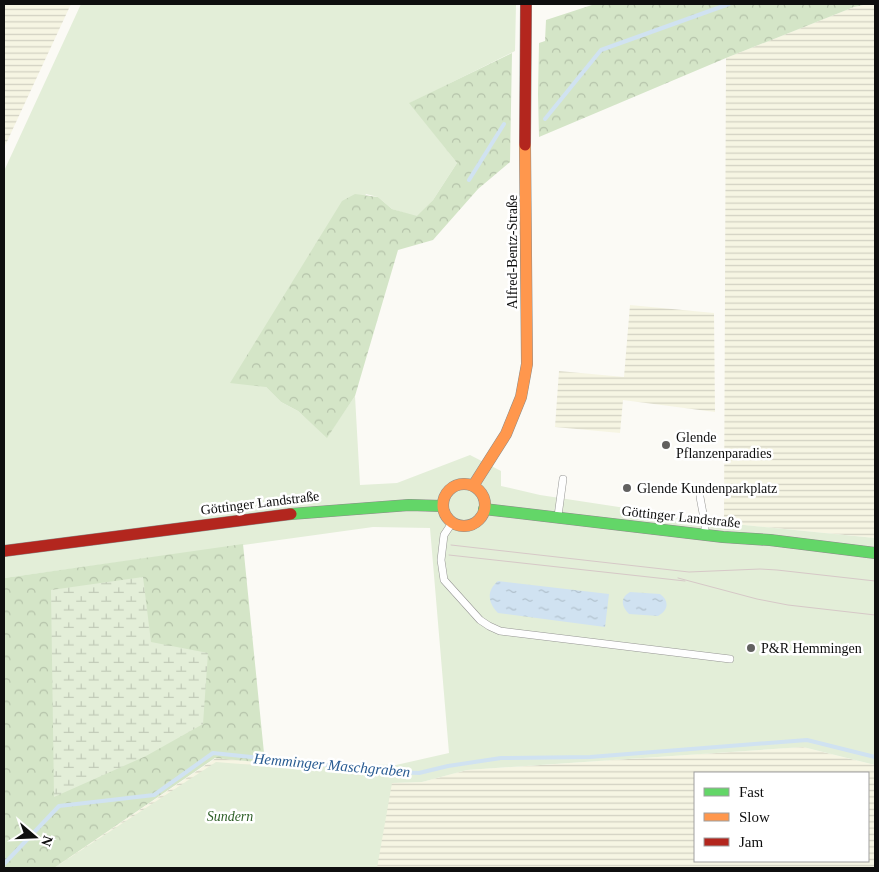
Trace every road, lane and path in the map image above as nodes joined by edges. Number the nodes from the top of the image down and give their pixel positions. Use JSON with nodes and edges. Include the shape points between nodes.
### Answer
{"nodes":[{"id":1,"x":526,"y":4,"type":"edge"},
{"id":2,"x":563,"y":480,"type":"dead end"},
{"id":3,"x":473,"y":486,"type":"junction"},
{"id":4,"x":700,"y":497,"type":"dead end"},
{"id":5,"x":442,"y":506,"type":"junction"},
{"id":6,"x":484,"y":510,"type":"junction"},
{"id":7,"x":557,"y":518,"type":"junction"},
{"id":8,"x":452,"y":523,"type":"junction"},
{"id":9,"x":705,"y":535,"type":"junction"},
{"id":10,"x":4,"y":551,"type":"edge"},
{"id":11,"x":875,"y":553,"type":"edge"},
{"id":12,"x":730,"y":659,"type":"dead end"}],
"edges":[{"from":1,"to":3,"type":"street","name":"Alfred-Bentz-Straße","via":[[527,364],[521,397],[506,434]]},
{"from":2,"to":7,"type":"lane"},
{"from":3,"to":5,"type":"street","via":[[455,486],[448,491]]},
{"from":3,"to":6,"type":"street","via":[[484,498]]},
{"from":4,"to":9,"type":"lane"},
{"from":5,"to":8,"type":"street"},
{"from":5,"to":10,"type":"street","name":"Göttinger Landstraße","via":[[409,505],[286,514]]},
{"from":6,"to":7,"type":"street","name":"Göttinger Landstraße"},
{"from":6,"to":8,"type":"street","via":[[472,525]]},
{"from":7,"to":9,"type":"street","name":"Göttinger Landstraße"},
{"from":8,"to":12,"type":"lane","via":[[444,535],[440,560],[444,580],[489,626],[500,631]]},
{"from":9,"to":11,"type":"street","name":"Göttinger Landstraße"}]}
